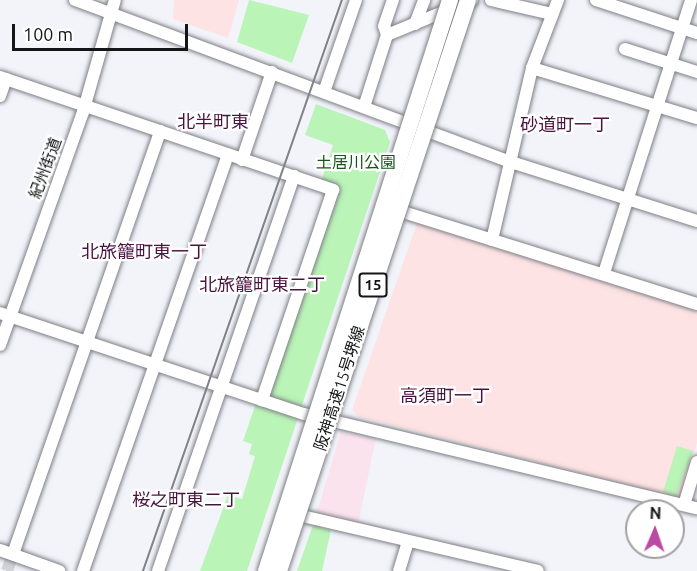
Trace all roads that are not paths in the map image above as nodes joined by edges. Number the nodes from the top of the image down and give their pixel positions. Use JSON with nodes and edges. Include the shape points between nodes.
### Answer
{"nodes":[{"id":1,"x":75,"y":0,"type":"edge"},
{"id":2,"x":356,"y":0,"type":"edge"},
{"id":3,"x":393,"y":0,"type":"edge"},
{"id":4,"x":424,"y":0,"type":"edge"},
{"id":5,"x":450,"y":0,"type":"edge"},
{"id":6,"x":470,"y":0,"type":"edge"},
{"id":7,"x":491,"y":0,"type":"edge"},
{"id":8,"x":558,"y":0,"type":"edge"},
{"id":9,"x":596,"y":0,"type":"edge"},
{"id":10,"x":691,"y":0,"type":"edge"},
{"id":11,"x":114,"y":5,"type":"edge"},
{"id":12,"x":552,"y":14,"type":"junction"},
{"id":13,"x":415,"y":24,"type":"junction"},
{"id":14,"x":681,"y":28,"type":"junction"},
{"id":15,"x":697,"y":33,"type":"edge"},
{"id":16,"x":387,"y":35,"type":"junction"},
{"id":17,"x":625,"y":50,"type":"dead end"},
{"id":18,"x":669,"y":63,"type":"junction"},
{"id":19,"x":532,"y":68,"type":"junction"},
{"id":20,"x":272,"y":72,"type":"junction"},
{"id":21,"x":697,"y":72,"type":"edge"},
{"id":22,"x":3,"y":78,"type":"edge"},
{"id":23,"x":324,"y":92,"type":"junction"},
{"id":24,"x":0,"y":96,"type":"edge"},
{"id":25,"x":84,"y":106,"type":"junction"},
{"id":26,"x":657,"y":106,"type":"junction"},
{"id":27,"x":364,"y":107,"type":"junction"},
{"id":28,"x":697,"y":118,"type":"edge"},
{"id":29,"x":411,"y":125,"type":"junction"},
{"id":30,"x":160,"y":131,"type":"junction"},
{"id":31,"x":425,"y":131,"type":"junction"},
{"id":32,"x":228,"y":154,"type":"junction"},
{"id":33,"x":242,"y":160,"type":"junction"},
{"id":34,"x":511,"y":162,"type":"junction"},
{"id":35,"x":294,"y":176,"type":"junction"},
{"id":36,"x":627,"y":200,"type":"junction"},
{"id":37,"x":400,"y":211,"type":"junction"},
{"id":38,"x":697,"y":222,"type":"edge"},
{"id":39,"x":492,"y":240,"type":"junction"},
{"id":40,"x":604,"y":273,"type":"junction"},
{"id":41,"x":697,"y":304,"type":"edge"},
{"id":42,"x":5,"y":314,"type":"edge"},
{"id":43,"x":88,"y":342,"type":"junction"},
{"id":44,"x":0,"y":345,"type":"edge"},
{"id":45,"x":155,"y":364,"type":"junction"},
{"id":46,"x":223,"y":387,"type":"junction"},
{"id":47,"x":262,"y":400,"type":"junction"},
{"id":48,"x":314,"y":417,"type":"junction"},
{"id":49,"x":331,"y":418,"type":"junction"},
{"id":50,"x":697,"y":462,"type":"edge"},
{"id":51,"x":660,"y":499,"type":"edge"},
{"id":52,"x":685,"y":502,"type":"edge"},
{"id":53,"x":298,"y":515,"type":"junction"},
{"id":54,"x":408,"y":541,"type":"junction"},
{"id":55,"x":0,"y":550,"type":"edge"},
{"id":56,"x":13,"y":554,"type":"junction"},
{"id":57,"x":508,"y":568,"type":"edge"},
{"id":58,"x":59,"y":571,"type":"edge"},
{"id":59,"x":83,"y":571,"type":"edge"},
{"id":60,"x":159,"y":571,"type":"edge"},
{"id":61,"x":265,"y":571,"type":"edge"},
{"id":62,"x":280,"y":571,"type":"edge"},
{"id":63,"x":399,"y":571,"type":"edge"},
{"id":64,"x":538,"y":571,"type":"edge"}],
"edges":[{"from":1,"to":11,"type":"street"},
{"from":2,"to":23,"type":"street"},
{"from":3,"to":16,"type":"street","via":[[384,26]]},
{"from":4,"to":13,"type":"street"},
{"from":5,"to":61,"type":"highway","name":"阪神高速15号堺線","number":"15","bridge":true},
{"from":6,"to":13,"type":"street"},
{"from":6,"to":62,"type":"highway","name":"阪神高速15号堺線","number":"15","bridge":true},
{"from":7,"to":12,"type":"street"},
{"from":8,"to":12,"type":"street"},
{"from":9,"to":14,"type":"street"},
{"from":10,"to":14,"type":"street"},
{"from":11,"to":20,"type":"street"},
{"from":11,"to":25,"type":"street","name":"紀州街道"},
{"from":12,"to":19,"type":"street"},
{"from":13,"to":16,"type":"street"},
{"from":14,"to":15,"type":"street"},
{"from":14,"to":18,"type":"street"},
{"from":16,"to":27,"type":"street"},
{"from":17,"to":18,"type":"street"},
{"from":18,"to":21,"type":"street"},
{"from":18,"to":26,"type":"street"},
{"from":19,"to":26,"type":"street"},
{"from":19,"to":34,"type":"street"},
{"from":20,"to":23,"type":"street"},
{"from":20,"to":33,"type":"street"},
{"from":22,"to":24,"type":"street"},
{"from":22,"to":25,"type":"street"},
{"from":23,"to":27,"type":"street"},
{"from":25,"to":30,"type":"street"},
{"from":25,"to":42,"type":"street","name":"紀州街道"},
{"from":26,"to":28,"type":"street"},
{"from":26,"to":36,"type":"street"},
{"from":27,"to":29,"type":"street"},
{"from":29,"to":31,"type":"street"},
{"from":29,"to":48,"type":"street"},
{"from":30,"to":32,"type":"street"},
{"from":30,"to":43,"type":"street"},
{"from":31,"to":34,"type":"street"},
{"from":31,"to":37,"type":"street"},
{"from":32,"to":33,"type":"street"},
{"from":32,"to":45,"type":"street"},
{"from":33,"to":35,"type":"street"},
{"from":34,"to":36,"type":"street"},
{"from":34,"to":39,"type":"street"},
{"from":35,"to":46,"type":"street"},
{"from":35,"to":47,"type":"street","via":[[333,190]]},
{"from":36,"to":38,"type":"street"},
{"from":36,"to":40,"type":"street"},
{"from":37,"to":39,"type":"street"},
{"from":37,"to":49,"type":"street"},
{"from":39,"to":40,"type":"street"},
{"from":40,"to":41,"type":"street"},
{"from":42,"to":43,"type":"street"},
{"from":42,"to":44,"type":"street","name":"紀州街道"},
{"from":43,"to":45,"type":"street"},
{"from":43,"to":56,"type":"street"},
{"from":45,"to":46,"type":"street"},
{"from":45,"to":59,"type":"street"},
{"from":46,"to":47,"type":"street"},
{"from":46,"to":60,"type":"street"},
{"from":47,"to":48,"type":"street"},
{"from":48,"to":49,"type":"street"},
{"from":48,"to":61,"type":"street"},
{"from":49,"to":51,"type":"street"},
{"from":49,"to":53,"type":"street"},
{"from":50,"to":52,"type":"street"},
{"from":53,"to":54,"type":"street"},
{"from":53,"to":62,"type":"street"},
{"from":54,"to":57,"type":"street"},
{"from":54,"to":63,"type":"street"},
{"from":55,"to":56,"type":"street"},
{"from":56,"to":58,"type":"street"},
{"from":57,"to":64,"type":"street"}]}
